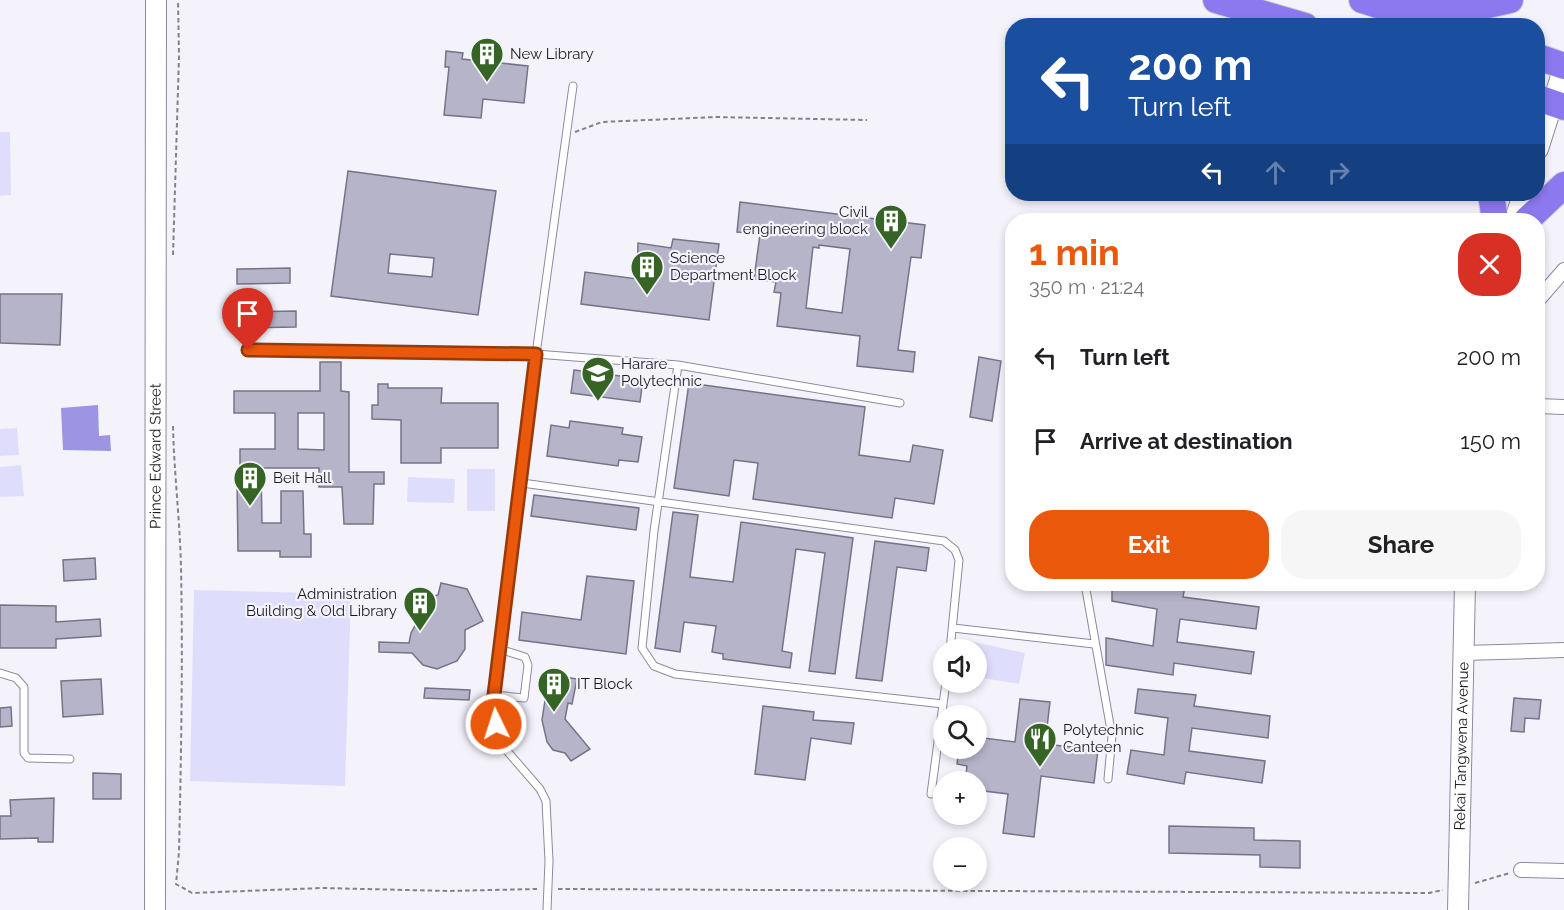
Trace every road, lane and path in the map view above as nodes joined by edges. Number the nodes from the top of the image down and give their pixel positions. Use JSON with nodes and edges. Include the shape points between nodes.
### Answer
{"nodes":[{"id":1,"x":156,"y":0,"type":"edge"},
{"id":2,"x":178,"y":0,"type":"edge"},
{"id":3,"x":1216,"y":0,"type":"edge"},
{"id":4,"x":1362,"y":0,"type":"edge"},
{"id":5,"x":1510,"y":0,"type":"edge"},
{"id":6,"x":1398,"y":11,"type":"junction"},
{"id":7,"x":1278,"y":18,"type":"edge"},
{"id":8,"x":1418,"y":18,"type":"edge"},
{"id":9,"x":1545,"y":60,"type":"edge"},
{"id":10,"x":1564,"y":67,"type":"edge"},
{"id":11,"x":573,"y":86,"type":"dead end"},
{"id":12,"x":1551,"y":103,"type":"edge"},
{"id":13,"x":867,"y":120,"type":"dead end"},
{"id":14,"x":1545,"y":124,"type":"edge"},
{"id":15,"x":567,"y":134,"type":"junction"},
{"id":16,"x":1564,"y":185,"type":"edge"},
{"id":17,"x":1534,"y":213,"type":"edge"},
{"id":18,"x":173,"y":263,"type":"dead end"},
{"id":19,"x":1564,"y":270,"type":"edge"},
{"id":20,"x":1545,"y":292,"type":"edge"},
{"id":21,"x":248,"y":350,"type":"dead end"},
{"id":22,"x":536,"y":354,"type":"junction"},
{"id":23,"x":678,"y":365,"type":"junction"},
{"id":24,"x":900,"y":403,"type":"dead end"},
{"id":25,"x":1545,"y":406,"type":"edge"},
{"id":26,"x":1564,"y":407,"type":"edge"},
{"id":27,"x":173,"y":426,"type":"dead end"},
{"id":28,"x":522,"y":483,"type":"junction"},
{"id":29,"x":658,"y":504,"type":"junction"},
{"id":30,"x":1087,"y":591,"type":"edge"},
{"id":31,"x":1465,"y":591,"type":"edge"},
{"id":32,"x":953,"y":628,"type":"junction"},
{"id":33,"x":952,"y":639,"type":"edge"},
{"id":34,"x":1094,"y":644,"type":"junction"},
{"id":35,"x":499,"y":649,"type":"junction"},
{"id":36,"x":1564,"y":650,"type":"edge"},
{"id":37,"x":1464,"y":653,"type":"junction"},
{"id":38,"x":0,"y":673,"type":"edge"},
{"id":39,"x":944,"y":693,"type":"edge"},
{"id":40,"x":494,"y":695,"type":"junction"},
{"id":41,"x":943,"y":704,"type":"junction"},
{"id":42,"x":70,"y":759,"type":"dead end"},
{"id":43,"x":1108,"y":779,"type":"dead end"},
{"id":44,"x":931,"y":794,"type":"dead end"},
{"id":45,"x":1521,"y":870,"type":"joint"},
{"id":46,"x":1564,"y":871,"type":"edge"},
{"id":47,"x":1459,"y":887,"type":"junction"},
{"id":48,"x":548,"y":889,"type":"junction"},
{"id":49,"x":155,"y":910,"type":"edge"},
{"id":50,"x":547,"y":910,"type":"edge"},
{"id":51,"x":1458,"y":910,"type":"edge"}],
"edges":[{"from":1,"to":49,"type":"main road","name":"Prince Edward Street"},
{"from":2,"to":18,"type":"path"},
{"from":3,"to":7,"type":"highway"},
{"from":4,"to":6,"type":"highway"},
{"from":5,"to":6,"type":"highway","via":[[1470,9]]},
{"from":6,"to":8,"type":"highway"},
{"from":9,"to":10,"type":"highway"},
{"from":10,"to":12,"type":"main road"},
{"from":11,"to":15,"type":"lane"},
{"from":12,"to":14,"type":"main road"},
{"from":13,"to":15,"type":"path","via":[[783,117],[602,122]]},
{"from":15,"to":22,"type":"lane"},
{"from":16,"to":17,"type":"highway"},
{"from":19,"to":20,"type":"street"},
{"from":21,"to":22,"type":"lane"},
{"from":22,"to":23,"type":"lane"},
{"from":22,"to":28,"type":"lane"},
{"from":23,"to":24,"type":"lane"},
{"from":23,"to":29,"type":"lane"},
{"from":25,"to":26,"type":"street"},
{"from":27,"to":48,"type":"path","via":[[182,631],[176,884],[192,893],[322,888]]},
{"from":28,"to":29,"type":"lane"},
{"from":28,"to":35,"type":"lane"},
{"from":29,"to":32,"type":"lane","via":[[944,541],[955,550],[959,560]]},
{"from":29,"to":41,"type":"lane","via":[[642,648],[654,666],[675,674]]},
{"from":30,"to":34,"type":"lane"},
{"from":31,"to":37,"type":"main road","name":"Rekai Tangwena Avenue"},
{"from":32,"to":33,"type":"lane"},
{"from":32,"to":34,"type":"lane"},
{"from":34,"to":43,"type":"lane","via":[[1112,736]]},
{"from":35,"to":40,"type":"lane"},
{"from":35,"to":40,"type":"lane","via":[[525,657],[524,698]]},
{"from":36,"to":37,"type":"street"},
{"from":37,"to":47,"type":"main road","name":"Rekai Tangwena Avenue"},
{"from":38,"to":42,"type":"lane","via":[[16,678],[24,687],[24,753],[28,758]]},
{"from":39,"to":41,"type":"lane"},
{"from":40,"to":48,"type":"lane","via":[[491,705],[501,744],[546,801]]},
{"from":41,"to":44,"type":"lane"},
{"from":45,"to":46,"type":"street"},
{"from":45,"to":47,"type":"path"},
{"from":47,"to":48,"type":"path","via":[[1430,893]]},
{"from":47,"to":51,"type":"main road","name":"Rekai Tangwena Avenue"},
{"from":48,"to":50,"type":"lane"}]}
